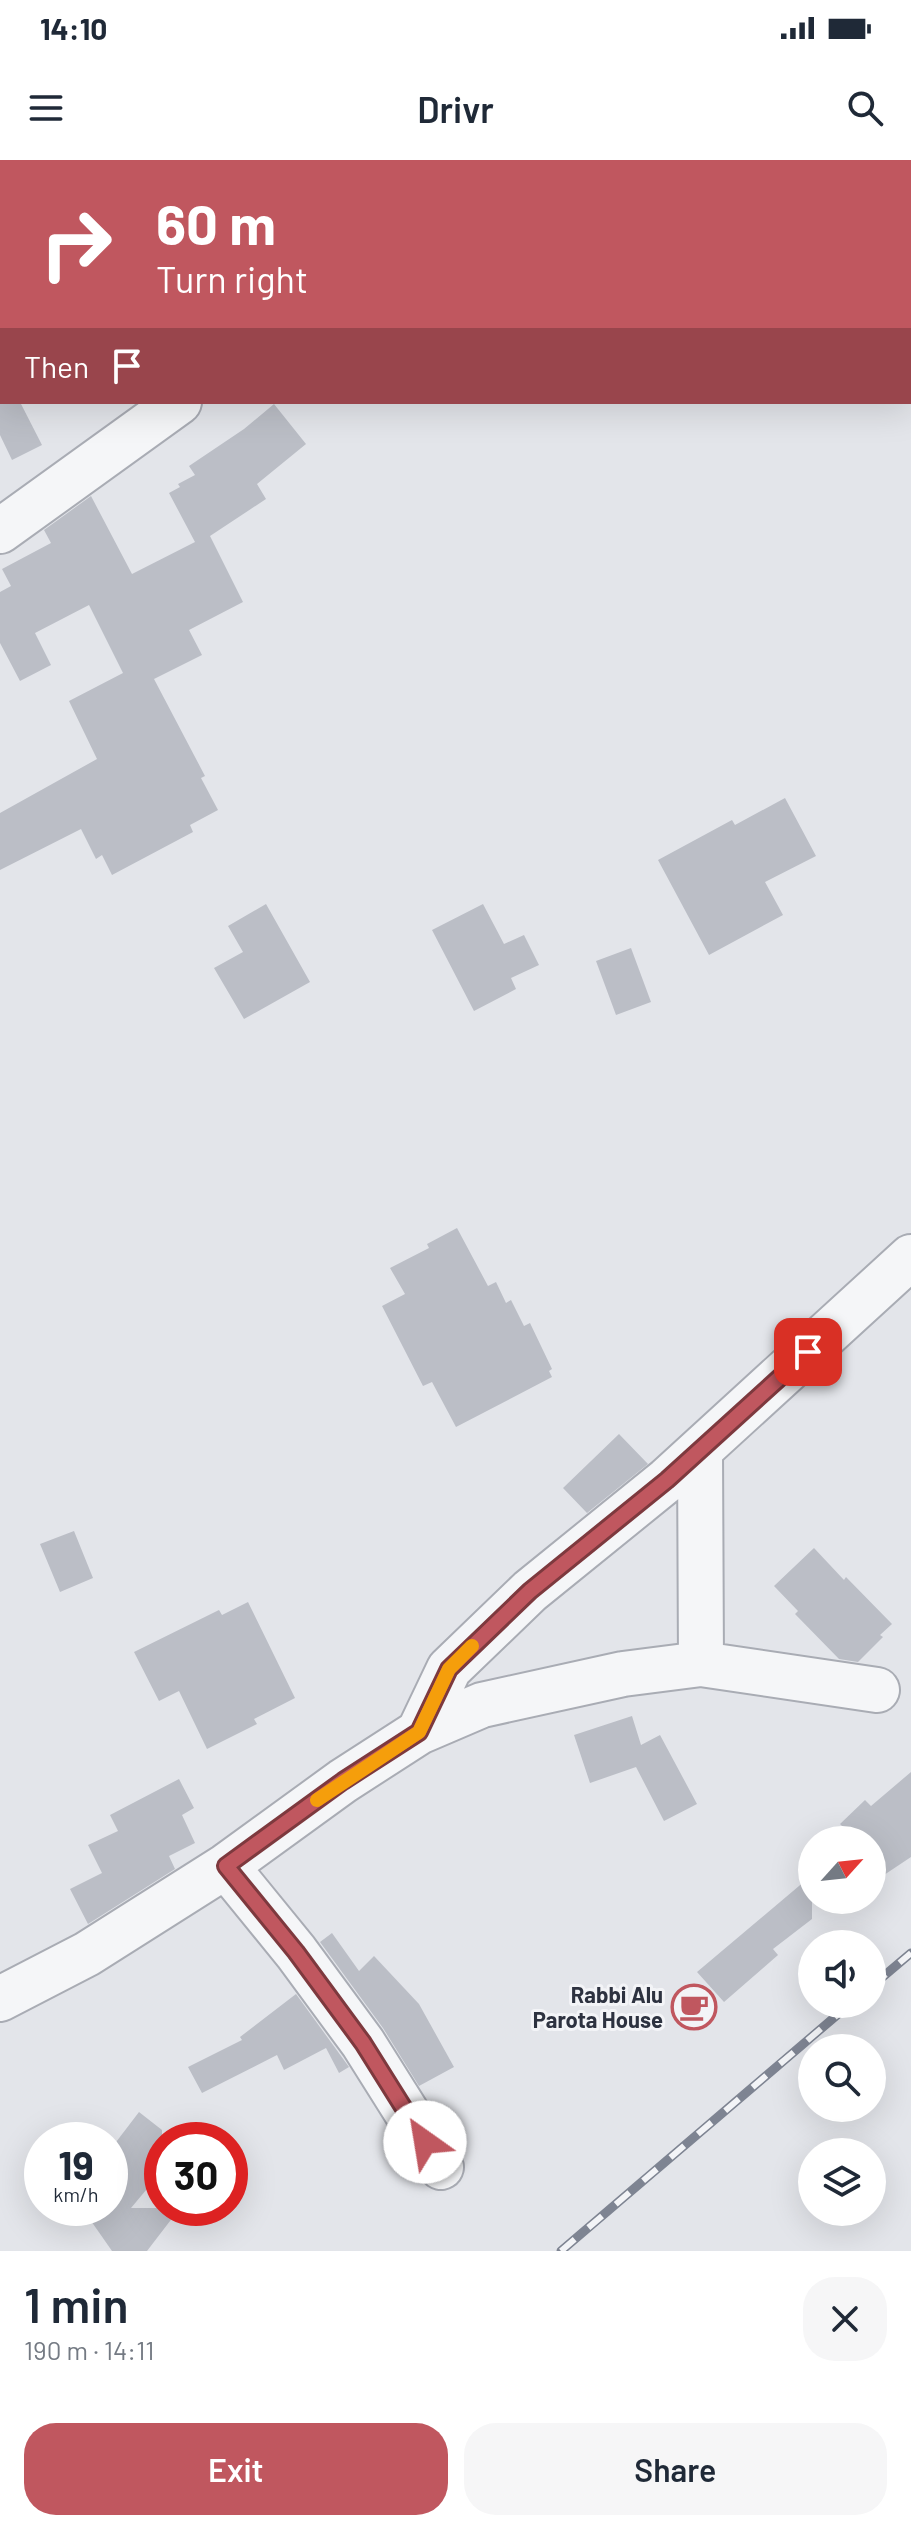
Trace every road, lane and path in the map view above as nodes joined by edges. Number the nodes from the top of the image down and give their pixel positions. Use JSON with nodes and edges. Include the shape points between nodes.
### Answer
{"nodes":[{"id":1,"x":176,"y":404,"type":"edge"},
{"id":2,"x":0,"y":531,"type":"edge"},
{"id":3,"x":911,"y":1257,"type":"edge"},
{"id":4,"x":700,"y":1451,"type":"junction"},
{"id":5,"x":701,"y":1664,"type":"junction"},
{"id":6,"x":877,"y":1690,"type":"dead end"},
{"id":7,"x":419,"y":1732,"type":"junction"},
{"id":8,"x":226,"y":1866,"type":"junction"},
{"id":9,"x":0,"y":1999,"type":"edge"},
{"id":10,"x":441,"y":2167,"type":"dead end"}],
"edges":[{"from":1,"to":2,"type":"street"},
{"from":3,"to":4,"type":"street"},
{"from":4,"to":5,"type":"street"},
{"from":4,"to":7,"type":"street","via":[[530,1591],[449,1669]]},
{"from":5,"to":6,"type":"street"},
{"from":5,"to":7,"type":"street","via":[[623,1674],[482,1705]]},
{"from":7,"to":8,"type":"street"},
{"from":8,"to":9,"type":"street","via":[[87,1954]]},
{"from":8,"to":10,"type":"street","via":[[363,2043]]}]}
